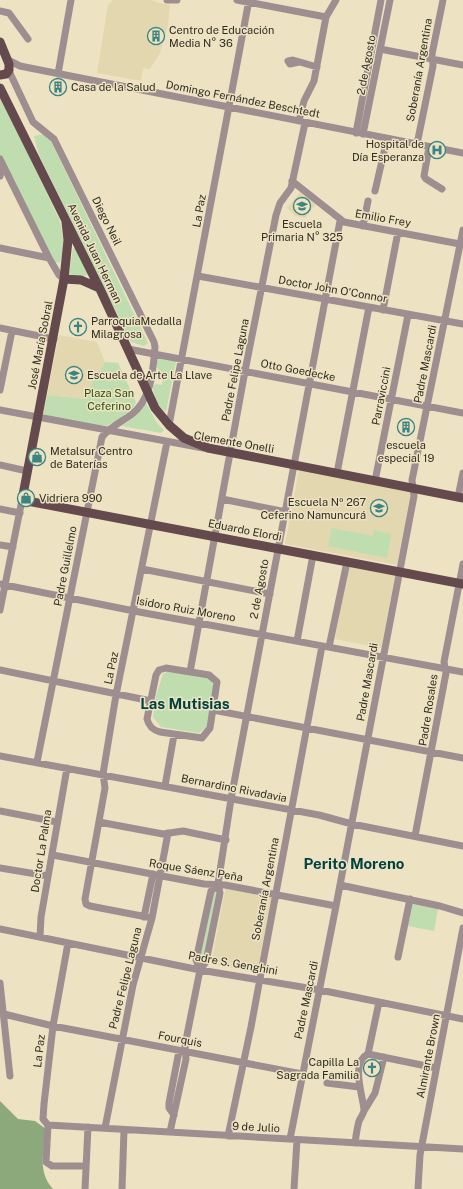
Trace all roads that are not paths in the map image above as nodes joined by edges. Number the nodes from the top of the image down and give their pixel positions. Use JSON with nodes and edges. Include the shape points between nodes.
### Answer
{"nodes":[{"id":1,"x":71,"y":0,"type":"edge"},
{"id":2,"x":167,"y":0,"type":"edge"},
{"id":3,"x":177,"y":0,"type":"edge"},
{"id":4,"x":236,"y":0,"type":"edge"},
{"id":5,"x":336,"y":0,"type":"edge"},
{"id":6,"x":381,"y":0,"type":"edge"},
{"id":7,"x":390,"y":0,"type":"edge"},
{"id":8,"x":443,"y":0,"type":"edge"},
{"id":9,"x":248,"y":1,"type":"edge"},
{"id":10,"x":0,"y":11,"type":"edge"},
{"id":11,"x":326,"y":17,"type":"junction"},
{"id":12,"x":28,"y":39,"type":"dead end"},
{"id":13,"x":0,"y":42,"type":"edge"},
{"id":14,"x":380,"y":49,"type":"junction"},
{"id":15,"x":432,"y":59,"type":"junction"},
{"id":16,"x":8,"y":60,"type":"junction"},
{"id":17,"x":299,"y":62,"type":"dead end"},
{"id":18,"x":463,"y":65,"type":"edge"},
{"id":19,"x":20,"y":66,"type":"junction"},
{"id":20,"x":316,"y":67,"type":"junction"},
{"id":21,"x":6,"y":73,"type":"edge"},
{"id":22,"x":58,"y":74,"type":"junction"},
{"id":23,"x":1,"y":90,"type":"edge"},
{"id":24,"x":229,"y":107,"type":"junction"},
{"id":25,"x":302,"y":122,"type":"junction"},
{"id":26,"x":359,"y":133,"type":"junction"},
{"id":27,"x":387,"y":139,"type":"junction"},
{"id":28,"x":417,"y":144,"type":"junction"},
{"id":29,"x":429,"y":147,"type":"junction"},
{"id":30,"x":463,"y":153,"type":"edge"},
{"id":31,"x":1,"y":162,"type":"edge"},
{"id":32,"x":0,"y":176,"type":"edge"},
{"id":33,"x":292,"y":181,"type":"junction"},
{"id":34,"x":442,"y":189,"type":"dead end"},
{"id":35,"x":375,"y":191,"type":"dead end"},
{"id":36,"x":368,"y":201,"type":"dead end"},
{"id":37,"x":340,"y":221,"type":"junction"},
{"id":38,"x":66,"y":222,"type":"junction"},
{"id":39,"x":363,"y":226,"type":"junction"},
{"id":40,"x":463,"y":230,"type":"edge"},
{"id":41,"x":398,"y":232,"type":"junction"},
{"id":42,"x":460,"y":244,"type":"junction"},
{"id":43,"x":0,"y":248,"type":"edge"},
{"id":44,"x":49,"y":258,"type":"junction"},
{"id":45,"x":198,"y":276,"type":"junction"},
{"id":46,"x":64,"y":279,"type":"junction"},
{"id":47,"x":262,"y":288,"type":"junction"},
{"id":48,"x":100,"y":289,"type":"junction"},
{"id":49,"x":325,"y":299,"type":"junction"},
{"id":50,"x":369,"y":307,"type":"junction"},
{"id":51,"x":383,"y":310,"type":"junction"},
{"id":52,"x":408,"y":315,"type":"junction"},
{"id":53,"x":444,"y":321,"type":"junction"},
{"id":54,"x":463,"y":324,"type":"edge"},
{"id":55,"x":0,"y":328,"type":"edge"},
{"id":56,"x":12,"y":331,"type":"junction"},
{"id":57,"x":54,"y":339,"type":"junction"},
{"id":58,"x":128,"y":349,"type":"junction"},
{"id":59,"x":154,"y":354,"type":"junction"},
{"id":60,"x":182,"y":358,"type":"junction"},
{"id":61,"x":245,"y":371,"type":"junction"},
{"id":62,"x":309,"y":383,"type":"junction"},
{"id":63,"x":0,"y":390,"type":"edge"},
{"id":64,"x":353,"y":392,"type":"junction"},
{"id":65,"x":147,"y":393,"type":"junction"},
{"id":66,"x":392,"y":399,"type":"junction"},
{"id":67,"x":427,"y":406,"type":"junction"},
{"id":68,"x":0,"y":410,"type":"edge"},
{"id":69,"x":463,"y":413,"type":"edge"},
{"id":70,"x":38,"y":418,"type":"junction"},
{"id":71,"x":169,"y":425,"type":"junction"},
{"id":72,"x":107,"y":431,"type":"junction"},
{"id":73,"x":167,"y":442,"type":"junction"},
{"id":74,"x":208,"y":448,"type":"junction"},
{"id":75,"x":230,"y":453,"type":"junction"},
{"id":76,"x":0,"y":465,"type":"edge"},
{"id":77,"x":294,"y":465,"type":"junction"},
{"id":78,"x":28,"y":471,"type":"junction"},
{"id":79,"x":337,"y":473,"type":"junction"},
{"id":80,"x":463,"y":473,"type":"edge"},
{"id":81,"x":375,"y":481,"type":"junction"},
{"id":82,"x":413,"y":489,"type":"junction"},
{"id":83,"x":461,"y":498,"type":"edge"},
{"id":84,"x":222,"y":499,"type":"junction"},
{"id":85,"x":22,"y":500,"type":"junction"},
{"id":86,"x":0,"y":509,"type":"edge"},
{"id":87,"x":86,"y":512,"type":"junction"},
{"id":88,"x":286,"y":512,"type":"junction"},
{"id":89,"x":20,"y":513,"type":"junction"},
{"id":90,"x":151,"y":524,"type":"junction"},
{"id":91,"x":215,"y":536,"type":"junction"},
{"id":92,"x":0,"y":545,"type":"edge"},
{"id":93,"x":13,"y":547,"type":"junction"},
{"id":94,"x":278,"y":548,"type":"junction"},
{"id":95,"x":313,"y":555,"type":"junction"},
{"id":96,"x":347,"y":562,"type":"junction"},
{"id":97,"x":463,"y":564,"type":"edge"},
{"id":98,"x":142,"y":569,"type":"junction"},
{"id":99,"x":399,"y":571,"type":"junction"},
{"id":100,"x":207,"y":581,"type":"junction"},
{"id":101,"x":3,"y":584,"type":"edge"},
{"id":102,"x":461,"y":584,"type":"edge"},
{"id":103,"x":270,"y":594,"type":"junction"},
{"id":104,"x":70,"y":599,"type":"junction"},
{"id":105,"x":0,"y":610,"type":"edge"},
{"id":106,"x":134,"y":611,"type":"junction"},
{"id":107,"x":198,"y":622,"type":"junction"},
{"id":108,"x":262,"y":634,"type":"junction"},
{"id":109,"x":297,"y":641,"type":"junction"},
{"id":110,"x":325,"y":646,"type":"junction"},
{"id":111,"x":382,"y":658,"type":"junction"},
{"id":112,"x":445,"y":669,"type":"junction"},
{"id":113,"x":0,"y":670,"type":"edge"},
{"id":114,"x":190,"y":672,"type":"junction"},
{"id":115,"x":463,"y":672,"type":"edge"},
{"id":116,"x":53,"y":682,"type":"junction"},
{"id":117,"x":116,"y":695,"type":"junction"},
{"id":118,"x":151,"y":701,"type":"junction"},
{"id":119,"x":213,"y":710,"type":"junction"},
{"id":120,"x":247,"y":716,"type":"junction"},
{"id":121,"x":307,"y":728,"type":"junction"},
{"id":122,"x":174,"y":735,"type":"junction"},
{"id":123,"x":368,"y":740,"type":"junction"},
{"id":124,"x":432,"y":752,"type":"junction"},
{"id":125,"x":0,"y":756,"type":"edge"},
{"id":126,"x":463,"y":758,"type":"edge"},
{"id":127,"x":37,"y":762,"type":"junction"},
{"id":128,"x":67,"y":768,"type":"junction"},
{"id":129,"x":103,"y":774,"type":"junction"},
{"id":130,"x":165,"y":786,"type":"junction"},
{"id":131,"x":231,"y":799,"type":"junction"},
{"id":132,"x":291,"y":810,"type":"junction"},
{"id":133,"x":0,"y":811,"type":"edge"},
{"id":134,"x":57,"y":822,"type":"junction"},
{"id":135,"x":99,"y":822,"type":"junction"},
{"id":136,"x":352,"y":824,"type":"junction"},
{"id":137,"x":168,"y":833,"type":"junction"},
{"id":138,"x":415,"y":836,"type":"junction"},
{"id":139,"x":226,"y":840,"type":"junction"},
{"id":140,"x":463,"y":846,"type":"edge"},
{"id":141,"x":52,"y":855,"type":"junction"},
{"id":142,"x":91,"y":862,"type":"junction"},
{"id":143,"x":0,"y":868,"type":"edge"},
{"id":144,"x":157,"y":875,"type":"junction"},
{"id":145,"x":48,"y":876,"type":"junction"},
{"id":146,"x":218,"y":884,"type":"junction"},
{"id":147,"x":340,"y":885,"type":"junction"},
{"id":148,"x":276,"y":894,"type":"junction"},
{"id":149,"x":410,"y":899,"type":"junction"},
{"id":150,"x":336,"y":906,"type":"junction"},
{"id":151,"x":463,"y":913,"type":"edge"},
{"id":152,"x":148,"y":917,"type":"junction"},
{"id":153,"x":0,"y":929,"type":"edge"},
{"id":154,"x":463,"y":930,"type":"edge"},
{"id":155,"x":40,"y":937,"type":"junction"},
{"id":156,"x":68,"y":943,"type":"junction"},
{"id":157,"x":140,"y":957,"type":"junction"},
{"id":158,"x":398,"y":957,"type":"dead end"},
{"id":159,"x":200,"y":970,"type":"junction"},
{"id":160,"x":259,"y":979,"type":"junction"},
{"id":161,"x":0,"y":983,"type":"edge"},
{"id":162,"x":320,"y":990,"type":"junction"},
{"id":163,"x":379,"y":1002,"type":"junction"},
{"id":164,"x":4,"y":1014,"type":"junction"},
{"id":165,"x":447,"y":1016,"type":"junction"},
{"id":166,"x":463,"y":1018,"type":"edge"},
{"id":167,"x":53,"y":1026,"type":"junction"},
{"id":168,"x":121,"y":1038,"type":"junction"},
{"id":169,"x":182,"y":1051,"type":"junction"},
{"id":170,"x":368,"y":1054,"type":"junction"},
{"id":171,"x":384,"y":1057,"type":"junction"},
{"id":172,"x":243,"y":1062,"type":"junction"},
{"id":173,"x":436,"y":1068,"type":"junction"},
{"id":174,"x":302,"y":1074,"type":"junction"},
{"id":175,"x":10,"y":1076,"type":"dead end"},
{"id":176,"x":327,"y":1083,"type":"dead end"},
{"id":177,"x":359,"y":1087,"type":"junction"},
{"id":178,"x":364,"y":1111,"type":"junction"},
{"id":179,"x":48,"y":1125,"type":"junction"},
{"id":180,"x":88,"y":1127,"type":"junction"},
{"id":181,"x":105,"y":1128,"type":"junction"},
{"id":182,"x":124,"y":1130,"type":"junction"},
{"id":183,"x":170,"y":1132,"type":"junction"},
{"id":184,"x":228,"y":1136,"type":"junction"},
{"id":185,"x":290,"y":1139,"type":"junction"},
{"id":186,"x":298,"y":1140,"type":"junction"},
{"id":187,"x":355,"y":1143,"type":"junction"},
{"id":188,"x":422,"y":1147,"type":"junction"},
{"id":189,"x":463,"y":1149,"type":"edge"},
{"id":190,"x":86,"y":1166,"type":"junction"},
{"id":191,"x":85,"y":1189,"type":"edge"},
{"id":192,"x":122,"y":1189,"type":"edge"},
{"id":193,"x":294,"y":1189,"type":"edge"},
{"id":194,"x":418,"y":1189,"type":"edge"}],
"edges":[{"from":1,"to":22,"type":"street"},
{"from":2,"to":3,"type":"street"},
{"from":4,"to":9,"type":"street"},
{"from":5,"to":11,"type":"street","name":"Padre Felipe Laguna"},
{"from":6,"to":26,"type":"street","name":"2 de Agosto"},
{"from":7,"to":14,"type":"street","name":"2 de Agosto"},
{"from":8,"to":15,"type":"street","name":"Soberanía Argentina"},
{"from":9,"to":11,"type":"street"},
{"from":9,"to":24,"type":"street","name":"La Paz"},
{"from":10,"to":12,"type":"street","via":[[8,14]]},
{"from":11,"to":20,"type":"street","name":"Padre Felipe Laguna"},
{"from":13,"to":16,"type":"main road","name":"Avenida Juan Herman"},
{"from":14,"to":15,"type":"street"},
{"from":14,"to":26,"type":"street","name":"2 de Agosto"},
{"from":15,"to":18,"type":"street"},
{"from":15,"to":28,"type":"street","name":"Soberanía Argentina","via":[[433,66]]},
{"from":16,"to":19,"type":"street","name":"Domingo Fernández Beschtedt"},
{"from":16,"to":21,"type":"main road","name":"Avenida Juan Herman"},
{"from":17,"to":20,"type":"street"},
{"from":19,"to":21,"type":"street"},
{"from":19,"to":22,"type":"street","name":"Domingo Fernández Beschtedt"},
{"from":20,"to":25,"type":"street","name":"Padre Felipe Laguna","via":[[312,87],[302,104]]},
{"from":21,"to":23,"type":"main road","name":"Avenida Juan Herman"},
{"from":21,"to":59,"type":"street","name":"Diego Neil","via":[[33,122],[54,139],[154,342]]},
{"from":22,"to":24,"type":"street","name":"Domingo Fernández Beschtedt"},
{"from":23,"to":38,"type":"main road","name":"Avenida Juan Herman"},
{"from":24,"to":25,"type":"street","name":"Domingo Fernández Beschtedt"},
{"from":24,"to":45,"type":"street","name":"La Paz"},
{"from":25,"to":26,"type":"street","name":"Domingo Fernández Beschtedt"},
{"from":25,"to":33,"type":"street","name":"Padre Felipe Laguna"},
{"from":26,"to":27,"type":"street","name":"Domingo Fernández Beschtedt"},
{"from":27,"to":28,"type":"street","name":"Domingo Fernández Beschtedt"},
{"from":27,"to":35,"type":"street"},
{"from":28,"to":29,"type":"street","name":"Domingo Fernández Beschtedt"},
{"from":29,"to":30,"type":"street","name":"Domingo Fernández Beschtedt"},
{"from":29,"to":34,"type":"street","via":[[424,176]]},
{"from":31,"to":32,"type":"street"},
{"from":31,"to":44,"type":"street"},
{"from":33,"to":37,"type":"street","name":"Emilio Frey"},
{"from":33,"to":47,"type":"street","name":"Padre Felipe Laguna","via":[[276,215]]},
{"from":36,"to":39,"type":"street"},
{"from":37,"to":39,"type":"street","name":"Emilio Frey"},
{"from":37,"to":49,"type":"street","name":"2 de Agosto"},
{"from":38,"to":46,"type":"main road","name":"José María Sobral","via":[[68,240]]},
{"from":38,"to":48,"type":"main road","name":"Avenida Juan Herman"},
{"from":39,"to":41,"type":"street","name":"Emilio Frey"},
{"from":40,"to":42,"type":"street","name":"Padre Mascardi"},
{"from":41,"to":42,"type":"street","name":"Emilio Frey"},
{"from":41,"to":51,"type":"street"},
{"from":42,"to":53,"type":"street","name":"Padre Mascardi"},
{"from":43,"to":44,"type":"street"},
{"from":44,"to":46,"type":"street"},
{"from":45,"to":47,"type":"street","name":"Doctor John O'Connor"},
{"from":45,"to":60,"type":"street","name":"La Paz"},
{"from":46,"to":48,"type":"main road","via":[[81,280]]},
{"from":46,"to":57,"type":"main road","name":"José María Sobral"},
{"from":47,"to":49,"type":"street","name":"Doctor John O'Connor"},
{"from":47,"to":61,"type":"street","name":"Padre Felipe Laguna"},
{"from":48,"to":58,"type":"main road","name":"Avenida Juan Herman"},
{"from":49,"to":50,"type":"street","name":"Doctor John O'Connor"},
{"from":49,"to":62,"type":"street","name":"2 de Agosto"},
{"from":50,"to":51,"type":"street","name":"Doctor John O'Connor"},
{"from":50,"to":64,"type":"street"},
{"from":51,"to":52,"type":"street","name":"Doctor John O'Connor"},
{"from":52,"to":53,"type":"street","name":"Doctor John O'Connor"},
{"from":52,"to":66,"type":"street","name":"Parraviccini"},
{"from":53,"to":54,"type":"street","name":"Doctor John O'Connor"},
{"from":53,"to":67,"type":"street","name":"Padre Mascardi"},
{"from":55,"to":56,"type":"street"},
{"from":56,"to":57,"type":"street"},
{"from":56,"to":63,"type":"street"},
{"from":57,"to":70,"type":"main road","name":"José María Sobral"},
{"from":58,"to":59,"type":"street","name":"Otto Goedecke"},
{"from":58,"to":65,"type":"main road","name":"Avenida Juan Herman"},
{"from":59,"to":60,"type":"street","name":"Otto Goedecke"},
{"from":59,"to":65,"type":"street","name":"Diego Neil"},
{"from":60,"to":61,"type":"street","name":"Otto Goedecke"},
{"from":60,"to":71,"type":"street","name":"La Paz"},
{"from":61,"to":62,"type":"street","name":"Otto Goedecke"},
{"from":61,"to":75,"type":"street","name":"Padre Felipe Laguna"},
{"from":62,"to":64,"type":"street","name":"Otto Goedecke"},
{"from":62,"to":77,"type":"street","name":"2 de Agosto"},
{"from":64,"to":66,"type":"street","name":"Otto Goedecke"},
{"from":64,"to":79,"type":"street"},
{"from":65,"to":71,"type":"main road","name":"Avenida Juan Herman"},
{"from":65,"to":72,"type":"street","via":[[135,412]]},
{"from":66,"to":67,"type":"street","name":"Otto Goedecke"},
{"from":66,"to":81,"type":"street","name":"Parraviccini"},
{"from":67,"to":69,"type":"street","name":"Otto Goedecke"},
{"from":67,"to":82,"type":"street","name":"Padre Mascardi","via":[[412,480]]},
{"from":68,"to":70,"type":"street","name":"Clemente Onelli"},
{"from":70,"to":72,"type":"street","name":"Clemente Onelli"},
{"from":70,"to":78,"type":"main road","name":"José María Sobral"},
{"from":71,"to":74,"type":"main road","name":"Avenida Juan Herman","via":[[184,438]]},
{"from":72,"to":73,"type":"street","name":"Clemente Onelli"},
{"from":72,"to":87,"type":"street","name":"Padre Guillelmo","via":[[102,437]]},
{"from":73,"to":74,"type":"street","name":"Clemente Onelli"},
{"from":73,"to":90,"type":"street","name":"La Paz"},
{"from":74,"to":75,"type":"main road","name":"Clemente Onelli"},
{"from":75,"to":77,"type":"main road","name":"Clemente Onelli"},
{"from":75,"to":84,"type":"street","name":"Padre Felipe Laguna"},
{"from":76,"to":78,"type":"street"},
{"from":77,"to":79,"type":"main road","name":"Clemente Onelli"},
{"from":77,"to":88,"type":"street","name":"2 de Agosto"},
{"from":78,"to":85,"type":"main road","name":"José María Sobral"},
{"from":79,"to":81,"type":"main road","name":"Clemente Onelli"},
{"from":80,"to":83,"type":"street"},
{"from":81,"to":82,"type":"main road","name":"Clemente Onelli"},
{"from":82,"to":83,"type":"main road","name":"Clemente Onelli"},
{"from":82,"to":99,"type":"street","name":"Padre Mascardi","via":[[414,496]]},
{"from":84,"to":88,"type":"street"},
{"from":84,"to":91,"type":"street","name":"Padre Felipe Laguna"},
{"from":85,"to":87,"type":"main road","name":"Eduardo Elordi"},
{"from":85,"to":89,"type":"street","name":"José María Sobral"},
{"from":86,"to":89,"type":"street"},
{"from":87,"to":90,"type":"main road","name":"Eduardo Elordi"},
{"from":87,"to":104,"type":"street","name":"Padre Guillelmo"},
{"from":88,"to":94,"type":"street","name":"2 de Agosto"},
{"from":89,"to":93,"type":"street","name":"José María Sobral"},
{"from":90,"to":91,"type":"main road","name":"Eduardo Elordi"},
{"from":90,"to":98,"type":"street","name":"La Paz"},
{"from":91,"to":94,"type":"main road","name":"Eduardo Elordi"},
{"from":91,"to":100,"type":"street","name":"Padre Felipe Laguna"},
{"from":92,"to":93,"type":"street"},
{"from":93,"to":101,"type":"street","name":"José María Sobral"},
{"from":94,"to":95,"type":"main road","name":"Eduardo Elordi"},
{"from":94,"to":103,"type":"street","name":"2 de Agosto"},
{"from":95,"to":96,"type":"main road","name":"Eduardo Elordi"},
{"from":95,"to":109,"type":"street"},
{"from":96,"to":99,"type":"main road","name":"Eduardo Elordi"},
{"from":96,"to":110,"type":"street","name":"Soberanía Argentina"},
{"from":97,"to":102,"type":"street","name":"Padre Rosales"},
{"from":98,"to":100,"type":"street"},
{"from":98,"to":106,"type":"street","name":"La Paz"},
{"from":99,"to":102,"type":"main road","name":"Eduardo Elordi"},
{"from":99,"to":111,"type":"street","name":"Padre Mascardi"},
{"from":100,"to":103,"type":"street"},
{"from":100,"to":107,"type":"street","name":"Padre Felipe Laguna"},
{"from":101,"to":104,"type":"street","name":"Isidoro Ruiz Moreno"},
{"from":101,"to":105,"type":"street","name":"José María Sobral"},
{"from":102,"to":112,"type":"street","name":"Padre Rosales","via":[[444,662]]},
{"from":103,"to":108,"type":"street","name":"2 de Agosto"},
{"from":104,"to":106,"type":"street","name":"Isidoro Ruiz Moreno"},
{"from":104,"to":116,"type":"street","name":"Padre Guillelmo"},
{"from":106,"to":107,"type":"street","name":"Isidoro Ruiz Moreno"},
{"from":106,"to":117,"type":"street","name":"La Paz"},
{"from":107,"to":108,"type":"street","name":"Isidoro Ruiz Moreno"},
{"from":107,"to":114,"type":"street","name":"Padre Felipe Laguna"},
{"from":108,"to":109,"type":"street","name":"Isidoro Ruiz Moreno"},
{"from":108,"to":120,"type":"street","name":"2 de Agosto"},
{"from":109,"to":110,"type":"street","name":"Isidoro Ruiz Moreno"},
{"from":110,"to":111,"type":"street","name":"Isidoro Ruiz Moreno"},
{"from":110,"to":121,"type":"street","name":"Soberanía Argentina"},
{"from":111,"to":112,"type":"street","name":"Isidoro Ruiz Moreno"},
{"from":111,"to":123,"type":"street","name":"Padre Mascardi"},
{"from":112,"to":115,"type":"street","name":"Isidoro Ruiz Moreno"},
{"from":112,"to":124,"type":"street","name":"Padre Rosales"},
{"from":113,"to":116,"type":"street"},
{"from":114,"to":118,"type":"street","via":[[166,668],[159,670]]},
{"from":114,"to":119,"type":"street","via":[[209,675],[216,679]]},
{"from":116,"to":117,"type":"street"},
{"from":116,"to":127,"type":"street","name":"Padre Guillelmo"},
{"from":117,"to":118,"type":"street"},
{"from":117,"to":129,"type":"street","name":"La Paz"},
{"from":118,"to":122,"type":"street","via":[[147,719],[150,727]]},
{"from":119,"to":120,"type":"street"},
{"from":119,"to":122,"type":"street","via":[[210,728],[205,736],[197,738]]},
{"from":120,"to":121,"type":"street"},
{"from":120,"to":131,"type":"street","name":"2 de Agosto"},
{"from":121,"to":123,"type":"street"},
{"from":121,"to":132,"type":"street","name":"Soberanía Argentina"},
{"from":122,"to":130,"type":"street"},
{"from":123,"to":124,"type":"street"},
{"from":123,"to":136,"type":"street","name":"Padre Mascardi"},
{"from":124,"to":126,"type":"street"},
{"from":124,"to":138,"type":"street","name":"Padre Rosales"},
{"from":125,"to":127,"type":"street","name":"Bernardino Rivadavia"},
{"from":127,"to":128,"type":"street","name":"Bernardino Rivadavia"},
{"from":128,"to":129,"type":"street","name":"Bernardino Rivadavia"},
{"from":128,"to":134,"type":"street","name":"Doctor La Palma"},
{"from":129,"to":130,"type":"street","name":"Bernardino Rivadavia"},
{"from":129,"to":135,"type":"street","name":"La Paz","via":[[104,788]]},
{"from":130,"to":131,"type":"street","name":"Bernardino Rivadavia"},
{"from":131,"to":132,"type":"street","name":"Bernardino Rivadavia"},
{"from":131,"to":139,"type":"street","name":"2 de Agosto"},
{"from":132,"to":136,"type":"street","name":"Bernardino Rivadavia"},
{"from":132,"to":148,"type":"street","name":"Soberanía Argentina"},
{"from":133,"to":134,"type":"street"},
{"from":134,"to":141,"type":"street","name":"Doctor La Palma"},
{"from":135,"to":137,"type":"street"},
{"from":135,"to":142,"type":"street","name":"La Paz"},
{"from":136,"to":138,"type":"street","name":"Bernardino Rivadavia"},
{"from":136,"to":147,"type":"street","name":"Padre Mascardi"},
{"from":137,"to":139,"type":"street","via":[[183,831]]},
{"from":137,"to":144,"type":"street","name":"Padre Felipe Laguna"},
{"from":138,"to":140,"type":"street","name":"Bernardino Rivadavia"},
{"from":139,"to":146,"type":"street","name":"2 de Agosto"},
{"from":141,"to":142,"type":"street","name":"Roque Sáenz Peña"},
{"from":141,"to":145,"type":"street","name":"Doctor La Palma"},
{"from":142,"to":144,"type":"street","name":"Roque Sáenz Peña"},
{"from":142,"to":152,"type":"street","name":"La Paz","via":[[86,904]]},
{"from":143,"to":145,"type":"street"},
{"from":144,"to":146,"type":"street","name":"Roque Sáenz Peña","via":[[204,884]]},
{"from":144,"to":152,"type":"street","name":"Padre Felipe Laguna"},
{"from":145,"to":155,"type":"street","name":"Doctor La Palma"},
{"from":146,"to":148,"type":"street","name":"Roque Sáenz Peña"},
{"from":146,"to":159,"type":"street","name":"2 de Agosto","via":[[220,893],[206,962]]},
{"from":147,"to":149,"type":"street"},
{"from":147,"to":150,"type":"street","name":"Padre Mascardi"},
{"from":148,"to":150,"type":"street","name":"Roque Sáenz Peña"},
{"from":148,"to":160,"type":"street","name":"Soberanía Argentina"},
{"from":149,"to":151,"type":"street"},
{"from":149,"to":158,"type":"street"},
{"from":150,"to":162,"type":"street","name":"Padre Mascardi"},
{"from":152,"to":157,"type":"street","name":"Padre Felipe Laguna"},
{"from":153,"to":155,"type":"street","name":"Padre S. Genghini"},
{"from":154,"to":165,"type":"street","name":"Almirante Brown"},
{"from":155,"to":156,"type":"street","name":"Padre S. Genghini"},
{"from":156,"to":157,"type":"street","name":"Padre S. Genghini"},
{"from":156,"to":167,"type":"street","name":"La Paz"},
{"from":157,"to":159,"type":"street","name":"Padre S. Genghini"},
{"from":157,"to":168,"type":"street","name":"Padre Felipe Laguna"},
{"from":159,"to":160,"type":"street","name":"Padre S. Genghini"},
{"from":159,"to":169,"type":"street","name":"2 de Agosto"},
{"from":160,"to":162,"type":"street","name":"Padre S. Genghini"},
{"from":160,"to":172,"type":"street","name":"Soberanía Argentina"},
{"from":161,"to":164,"type":"street"},
{"from":162,"to":163,"type":"street","name":"Padre S. Genghini"},
{"from":162,"to":174,"type":"street","name":"Padre Mascardi"},
{"from":163,"to":165,"type":"street","name":"Padre S. Genghini"},
{"from":163,"to":170,"type":"street"},
{"from":164,"to":167,"type":"street","name":"Fourquis"},
{"from":164,"to":175,"type":"street"},
{"from":165,"to":166,"type":"street","name":"Padre S. Genghini"},
{"from":165,"to":173,"type":"street","name":"Almirante Brown"},
{"from":167,"to":168,"type":"street","name":"Fourquis"},
{"from":167,"to":179,"type":"street","name":"La Paz","via":[[43,1119]]},
{"from":168,"to":169,"type":"street","name":"Fourquis"},
{"from":168,"to":181,"type":"street","name":"Padre Felipe Laguna"},
{"from":169,"to":172,"type":"street","name":"Fourquis"},
{"from":169,"to":183,"type":"street","name":"2 de Agosto","via":[[186,1059]]},
{"from":170,"to":171,"type":"street"},
{"from":170,"to":177,"type":"street","via":[[361,1064]]},
{"from":171,"to":173,"type":"street"},
{"from":171,"to":178,"type":"street","via":[[375,1093]]},
{"from":172,"to":174,"type":"street","name":"Fourquis"},
{"from":172,"to":184,"type":"street","name":"Soberanía Argentina"},
{"from":173,"to":188,"type":"street","name":"Almirante Brown"},
{"from":174,"to":185,"type":"street","name":"Padre Mascardi"},
{"from":176,"to":177,"type":"street"},
{"from":177,"to":178,"type":"street"},
{"from":178,"to":187,"type":"street"},
{"from":179,"to":180,"type":"street","name":"9 de Julio"},
{"from":179,"to":190,"type":"street","name":"La Paz","via":[[46,1162],[52,1166]]},
{"from":180,"to":181,"type":"street","name":"9 de Julio"},
{"from":180,"to":190,"type":"street"},
{"from":181,"to":182,"type":"street","name":"9 de Julio"},
{"from":182,"to":183,"type":"street","name":"9 de Julio"},
{"from":182,"to":192,"type":"street"},
{"from":183,"to":184,"type":"street","name":"9 de Julio"},
{"from":184,"to":185,"type":"street","name":"9 de Julio"},
{"from":185,"to":186,"type":"street","name":"9 de Julio"},
{"from":186,"to":187,"type":"street","name":"9 de Julio"},
{"from":186,"to":193,"type":"street"},
{"from":187,"to":188,"type":"street","name":"9 de Julio"},
{"from":188,"to":189,"type":"street","name":"9 de Julio"},
{"from":188,"to":194,"type":"street","name":"Almirante Brown"},
{"from":190,"to":191,"type":"street"}]}
